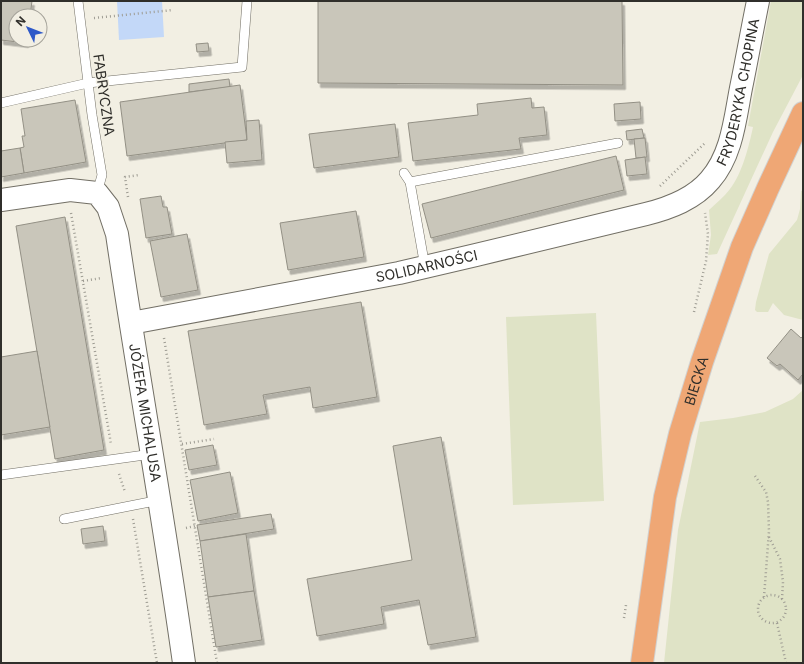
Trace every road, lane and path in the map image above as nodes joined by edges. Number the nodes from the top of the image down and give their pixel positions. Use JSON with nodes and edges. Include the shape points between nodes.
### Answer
{"nodes":[{"id":1,"x":78,"y":1,"type":"edge"},
{"id":2,"x":247,"y":1,"type":"edge"},
{"id":3,"x":758,"y":1,"type":"edge"},
{"id":4,"x":173,"y":10,"type":"dead end"},
{"id":5,"x":105,"y":17,"type":"dead end"},
{"id":6,"x":88,"y":83,"type":"junction"},
{"id":7,"x":1,"y":103,"type":"edge"},
{"id":8,"x":803,"y":113,"type":"edge"},
{"id":9,"x":706,"y":142,"type":"dead end"},
{"id":10,"x":618,"y":143,"type":"dead end"},
{"id":11,"x":404,"y":173,"type":"dead end"},
{"id":12,"x":139,"y":175,"type":"dead end"},
{"id":13,"x":130,"y":176,"type":"dead end"},
{"id":14,"x":711,"y":180,"type":"joint"},
{"id":15,"x":410,"y":182,"type":"junction"},
{"id":16,"x":655,"y":192,"type":"dead end"},
{"id":17,"x":97,"y":193,"type":"junction"},
{"id":18,"x":1,"y":200,"type":"edge"},
{"id":19,"x":64,"y":214,"type":"dead end"},
{"id":20,"x":426,"y":267,"type":"junction"},
{"id":21,"x":123,"y":274,"type":"junction"},
{"id":22,"x":83,"y":282,"type":"junction"},
{"id":23,"x":160,"y":318,"type":"junction"},
{"id":24,"x":131,"y":323,"type":"junction"},
{"id":25,"x":214,"y":438,"type":"dead end"},
{"id":26,"x":182,"y":444,"type":"junction"},
{"id":27,"x":153,"y":454,"type":"junction"},
{"id":28,"x":113,"y":459,"type":"junction"},
{"id":29,"x":1,"y":475,"type":"edge"},
{"id":30,"x":755,"y":476,"type":"dead end"},
{"id":31,"x":160,"y":500,"type":"junction"},
{"id":32,"x":131,"y":505,"type":"junction"},
{"id":33,"x":64,"y":519,"type":"dead end"},
{"id":34,"x":769,"y":535,"type":"junction"},
{"id":35,"x":764,"y":597,"type":"junction"},
{"id":36,"x":782,"y":599,"type":"junction"},
{"id":37,"x":776,"y":623,"type":"junction"},
{"id":38,"x":157,"y":663,"type":"edge"},
{"id":39,"x":184,"y":663,"type":"edge"},
{"id":40,"x":217,"y":663,"type":"edge"},
{"id":41,"x":642,"y":663,"type":"edge"},
{"id":42,"x":786,"y":663,"type":"edge"}],
"edges":[{"from":1,"to":6,"type":"lane","name":"FABRYCZNA"},
{"from":2,"to":6,"type":"lane","via":[[242,68]]},
{"from":3,"to":14,"type":"street","name":"FRYDERYKA CHOPINA","via":[[732,134],[726,153]]},
{"from":4,"to":5,"type":"path"},
{"from":6,"to":7,"type":"lane"},
{"from":6,"to":17,"type":"lane","name":"FABRYCZNA","via":[[102,175]]},
{"from":8,"to":41,"type":"main road","name":"BIECKA","via":[[742,247],[680,434],[665,497]]},
{"from":9,"to":16,"type":"path"},
{"from":10,"to":15,"type":"lane"},
{"from":11,"to":15,"type":"lane"},
{"from":12,"to":13,"type":"path"},
{"from":14,"to":20,"type":"street","name":"SOLIDARNOŚCI","via":[[691,196],[666,209]]},
{"from":15,"to":20,"type":"lane"},
{"from":17,"to":18,"type":"street","via":[[70,190]]},
{"from":17,"to":21,"type":"street","name":"JÓZEFA MICHALUSA","via":[[108,207],[117,234]]},
{"from":19,"to":22,"type":"path","via":[[72,213]]},
{"from":20,"to":23,"type":"street","name":"SOLIDARNOŚCI"},
{"from":21,"to":22,"type":"path"},
{"from":21,"to":24,"type":"street","name":"JÓZEFA MICHALUSA"},
{"from":22,"to":28,"type":"path"},
{"from":23,"to":24,"type":"street","name":"SOLIDARNOŚCI"},
{"from":23,"to":26,"type":"path"},
{"from":24,"to":27,"type":"street","name":"JÓZEFA MICHALUSA"},
{"from":25,"to":26,"type":"path"},
{"from":26,"to":40,"type":"path"},
{"from":27,"to":28,"type":"lane"},
{"from":27,"to":31,"type":"street","name":"JÓZEFA MICHALUSA"},
{"from":28,"to":29,"type":"lane"},
{"from":28,"to":32,"type":"path"},
{"from":30,"to":34,"type":"path","via":[[766,492]]},
{"from":31,"to":32,"type":"lane"},
{"from":31,"to":39,"type":"street","name":"JÓZEFA MICHALUSA"},
{"from":32,"to":33,"type":"lane"},
{"from":32,"to":38,"type":"path"},
{"from":34,"to":35,"type":"path"},
{"from":34,"to":36,"type":"path","via":[[780,559]]},
{"from":35,"to":36,"type":"path","via":[[773,594]]},
{"from":35,"to":37,"type":"path","via":[[759,603],[760,617],[766,622]]},
{"from":36,"to":37,"type":"path","via":[[786,606],[785,615]]},
{"from":37,"to":42,"type":"path"}]}
